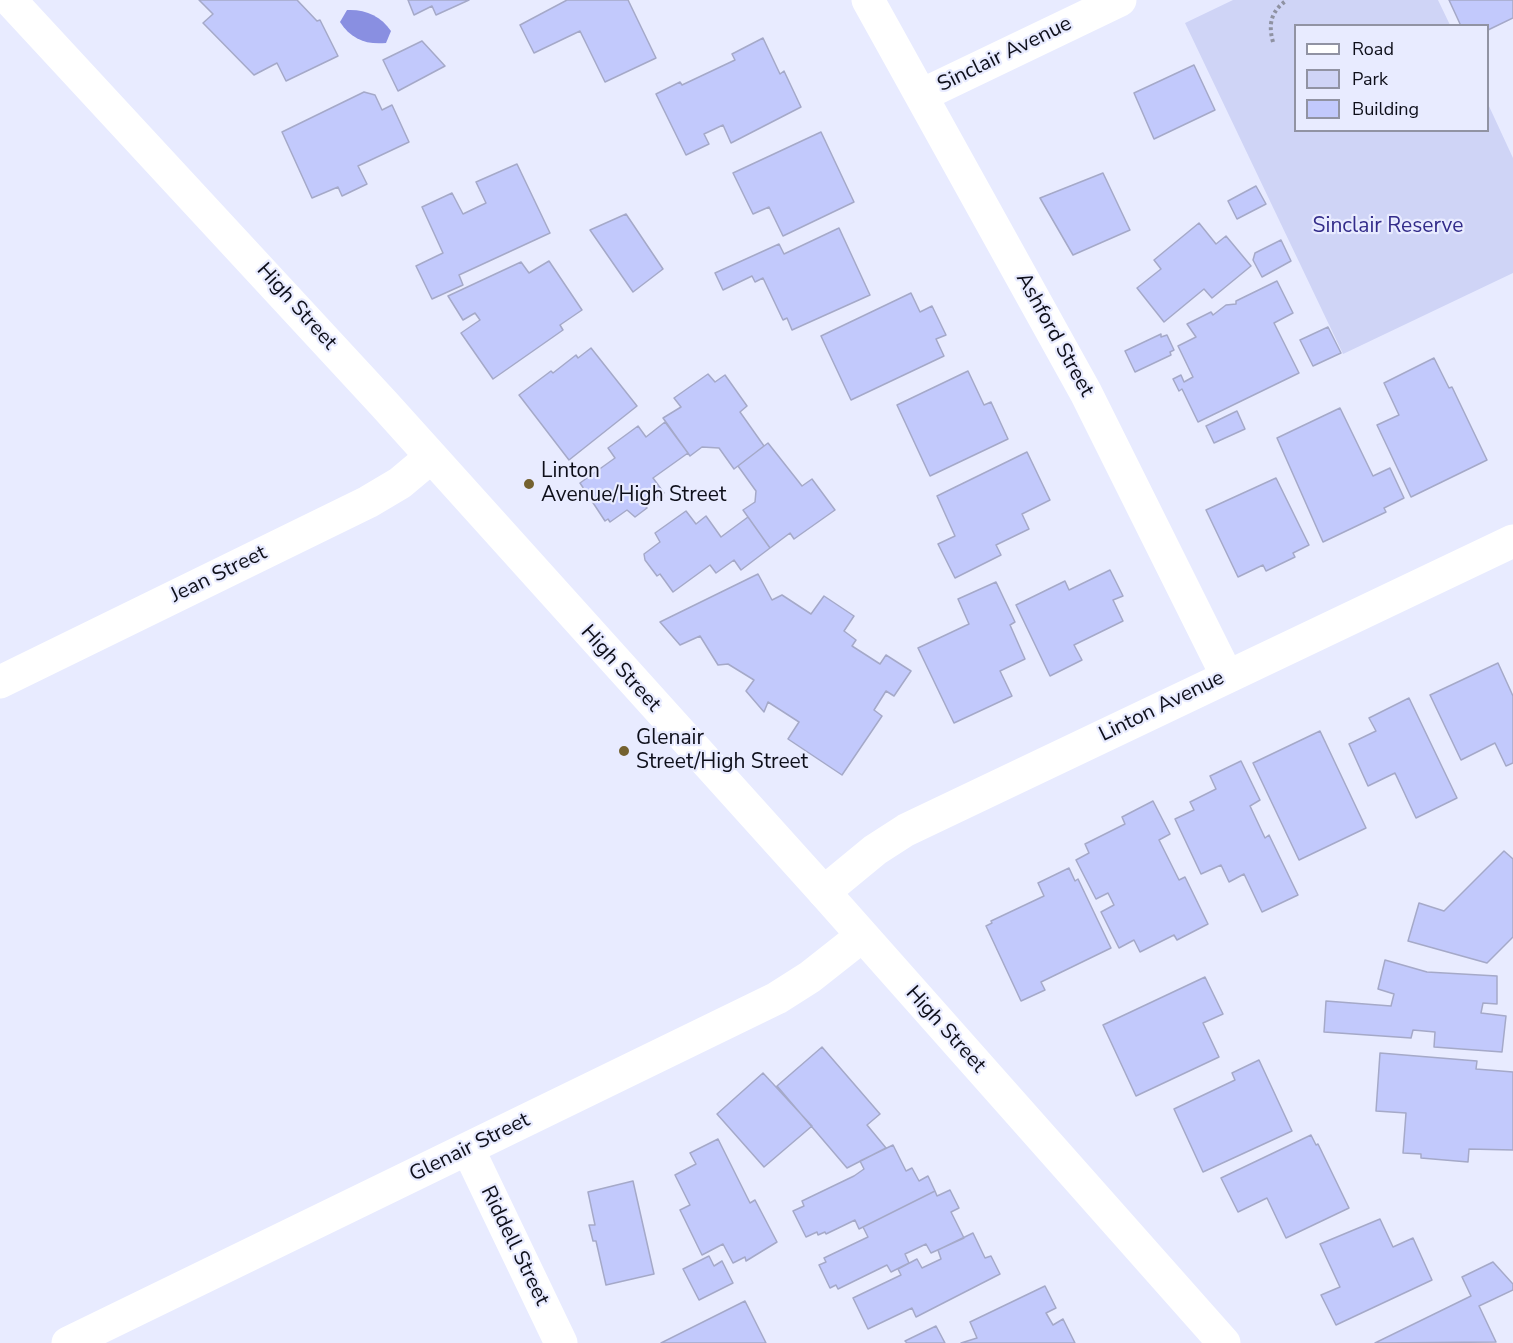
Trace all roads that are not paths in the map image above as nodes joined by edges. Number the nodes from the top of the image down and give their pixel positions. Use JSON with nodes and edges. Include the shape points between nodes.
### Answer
{"nodes":[{"id":1,"x":10,"y":0,"type":"edge"},
{"id":2,"x":868,"y":0,"type":"edge"},
{"id":3,"x":1120,"y":0,"type":"edge"},
{"id":4,"x":922,"y":95,"type":"junction"},
{"id":5,"x":431,"y":457,"type":"junction"},
{"id":6,"x":1513,"y":541,"type":"edge"},
{"id":7,"x":1227,"y":676,"type":"junction"},
{"id":8,"x":0,"y":682,"type":"edge"},
{"id":9,"x":824,"y":892,"type":"junction"},
{"id":10,"x":862,"y":936,"type":"junction"},
{"id":11,"x":468,"y":1149,"type":"junction"},
{"id":12,"x":68,"y":1343,"type":"edge"},
{"id":13,"x":561,"y":1343,"type":"edge"},
{"id":14,"x":1224,"y":1343,"type":"edge"}],
"edges":[{"from":1,"to":5,"type":"street","name":"High Street"},
{"from":2,"to":4,"type":"street","name":"Ashford Street"},
{"from":3,"to":4,"type":"street","name":"Sinclair Avenue"},
{"from":4,"to":7,"type":"street","name":"Ashford Street","via":[[1086,393]]},
{"from":5,"to":8,"type":"street","name":"Jean Street","via":[[376,498]]},
{"from":5,"to":9,"type":"street","name":"High Street"},
{"from":6,"to":7,"type":"street","name":"Linton Avenue"},
{"from":7,"to":9,"type":"street","name":"Linton Avenue","via":[[906,830],[874,850]]},
{"from":9,"to":10,"type":"street","name":"High Street"},
{"from":10,"to":11,"type":"street","name":"Glenair Street","via":[[777,998]]},
{"from":10,"to":14,"type":"street","name":"High Street"},
{"from":11,"to":12,"type":"street","name":"Glenair Street"},
{"from":11,"to":13,"type":"street","name":"Riddell Street"}]}
